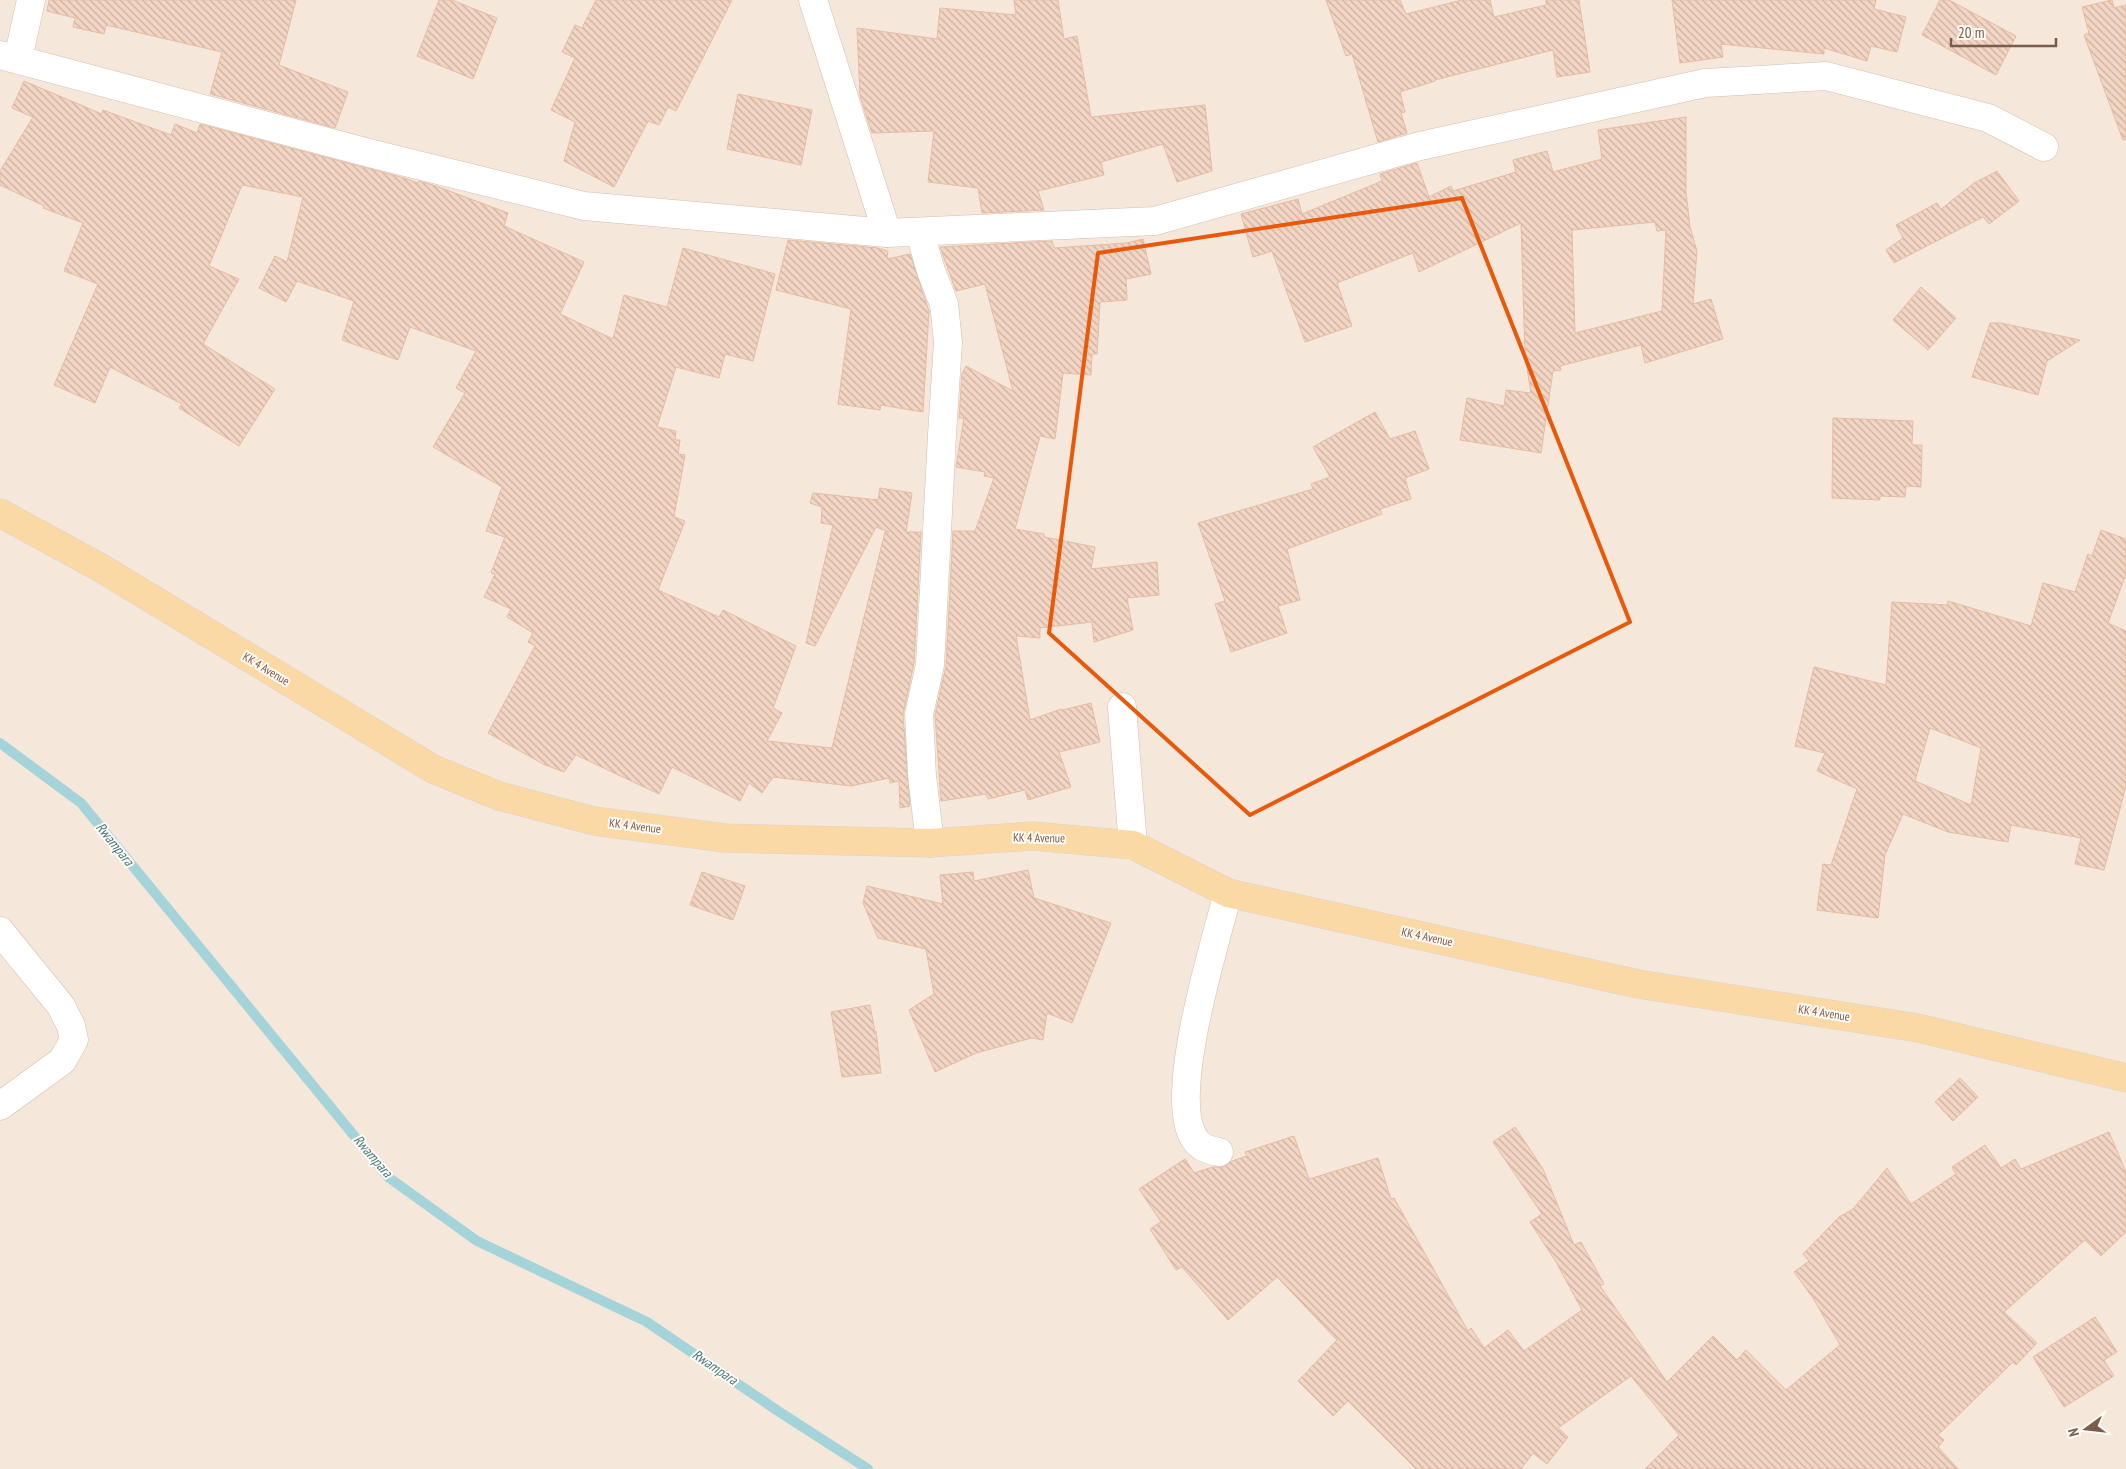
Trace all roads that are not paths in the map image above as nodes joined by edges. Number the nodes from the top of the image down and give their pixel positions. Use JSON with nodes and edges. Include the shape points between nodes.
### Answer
{"nodes":[{"id":1,"x":31,"y":0,"type":"edge"},
{"id":2,"x":813,"y":0,"type":"edge"},
{"id":3,"x":9,"y":57,"type":"edge"},
{"id":4,"x":2044,"y":147,"type":"dead end"},
{"id":5,"x":887,"y":233,"type":"junction"},
{"id":6,"x":920,"y":233,"type":"junction"},
{"id":7,"x":0,"y":513,"type":"edge"},
{"id":8,"x":1122,"y":707,"type":"dead end"},
{"id":9,"x":930,"y":843,"type":"junction"},
{"id":10,"x":1133,"y":844,"type":"junction"},
{"id":11,"x":1228,"y":893,"type":"junction"},
{"id":12,"x":0,"y":931,"type":"edge"},
{"id":13,"x":2126,"y":1078,"type":"edge"},
{"id":14,"x":0,"y":1106,"type":"edge"},
{"id":15,"x":1219,"y":1152,"type":"dead end"}],
"edges":[{"from":1,"to":3,"type":"street"},
{"from":2,"to":5,"type":"street"},
{"from":3,"to":5,"type":"street","via":[[373,154],[584,206]]},
{"from":4,"to":6,"type":"street","via":[[1988,118],[1826,76],[1705,83],[1420,146],[1154,221]]},
{"from":5,"to":6,"type":"street"},
{"from":6,"to":9,"type":"street","via":[[944,304],[948,342],[930,665],[919,714]]},
{"from":7,"to":9,"type":"main road","name":"KK 4 Avenue","via":[[101,568],[433,768],[499,796],[594,821],[725,838]]},
{"from":8,"to":10,"type":"street"},
{"from":9,"to":10,"type":"main road","name":"KK 4 Avenue","via":[[1032,836]]},
{"from":10,"to":11,"type":"main road","name":"KK 4 Avenue"},
{"from":11,"to":13,"type":"main road","name":"KK 4 Avenue","via":[[1638,984],[1918,1028]]},
{"from":11,"to":15,"type":"street","via":[[1192,1038],[1186,1086],[1189,1128],[1194,1139],[1207,1150]]},
{"from":12,"to":14,"type":"street","via":[[61,1006],[74,1040],[62,1061]]}]}
